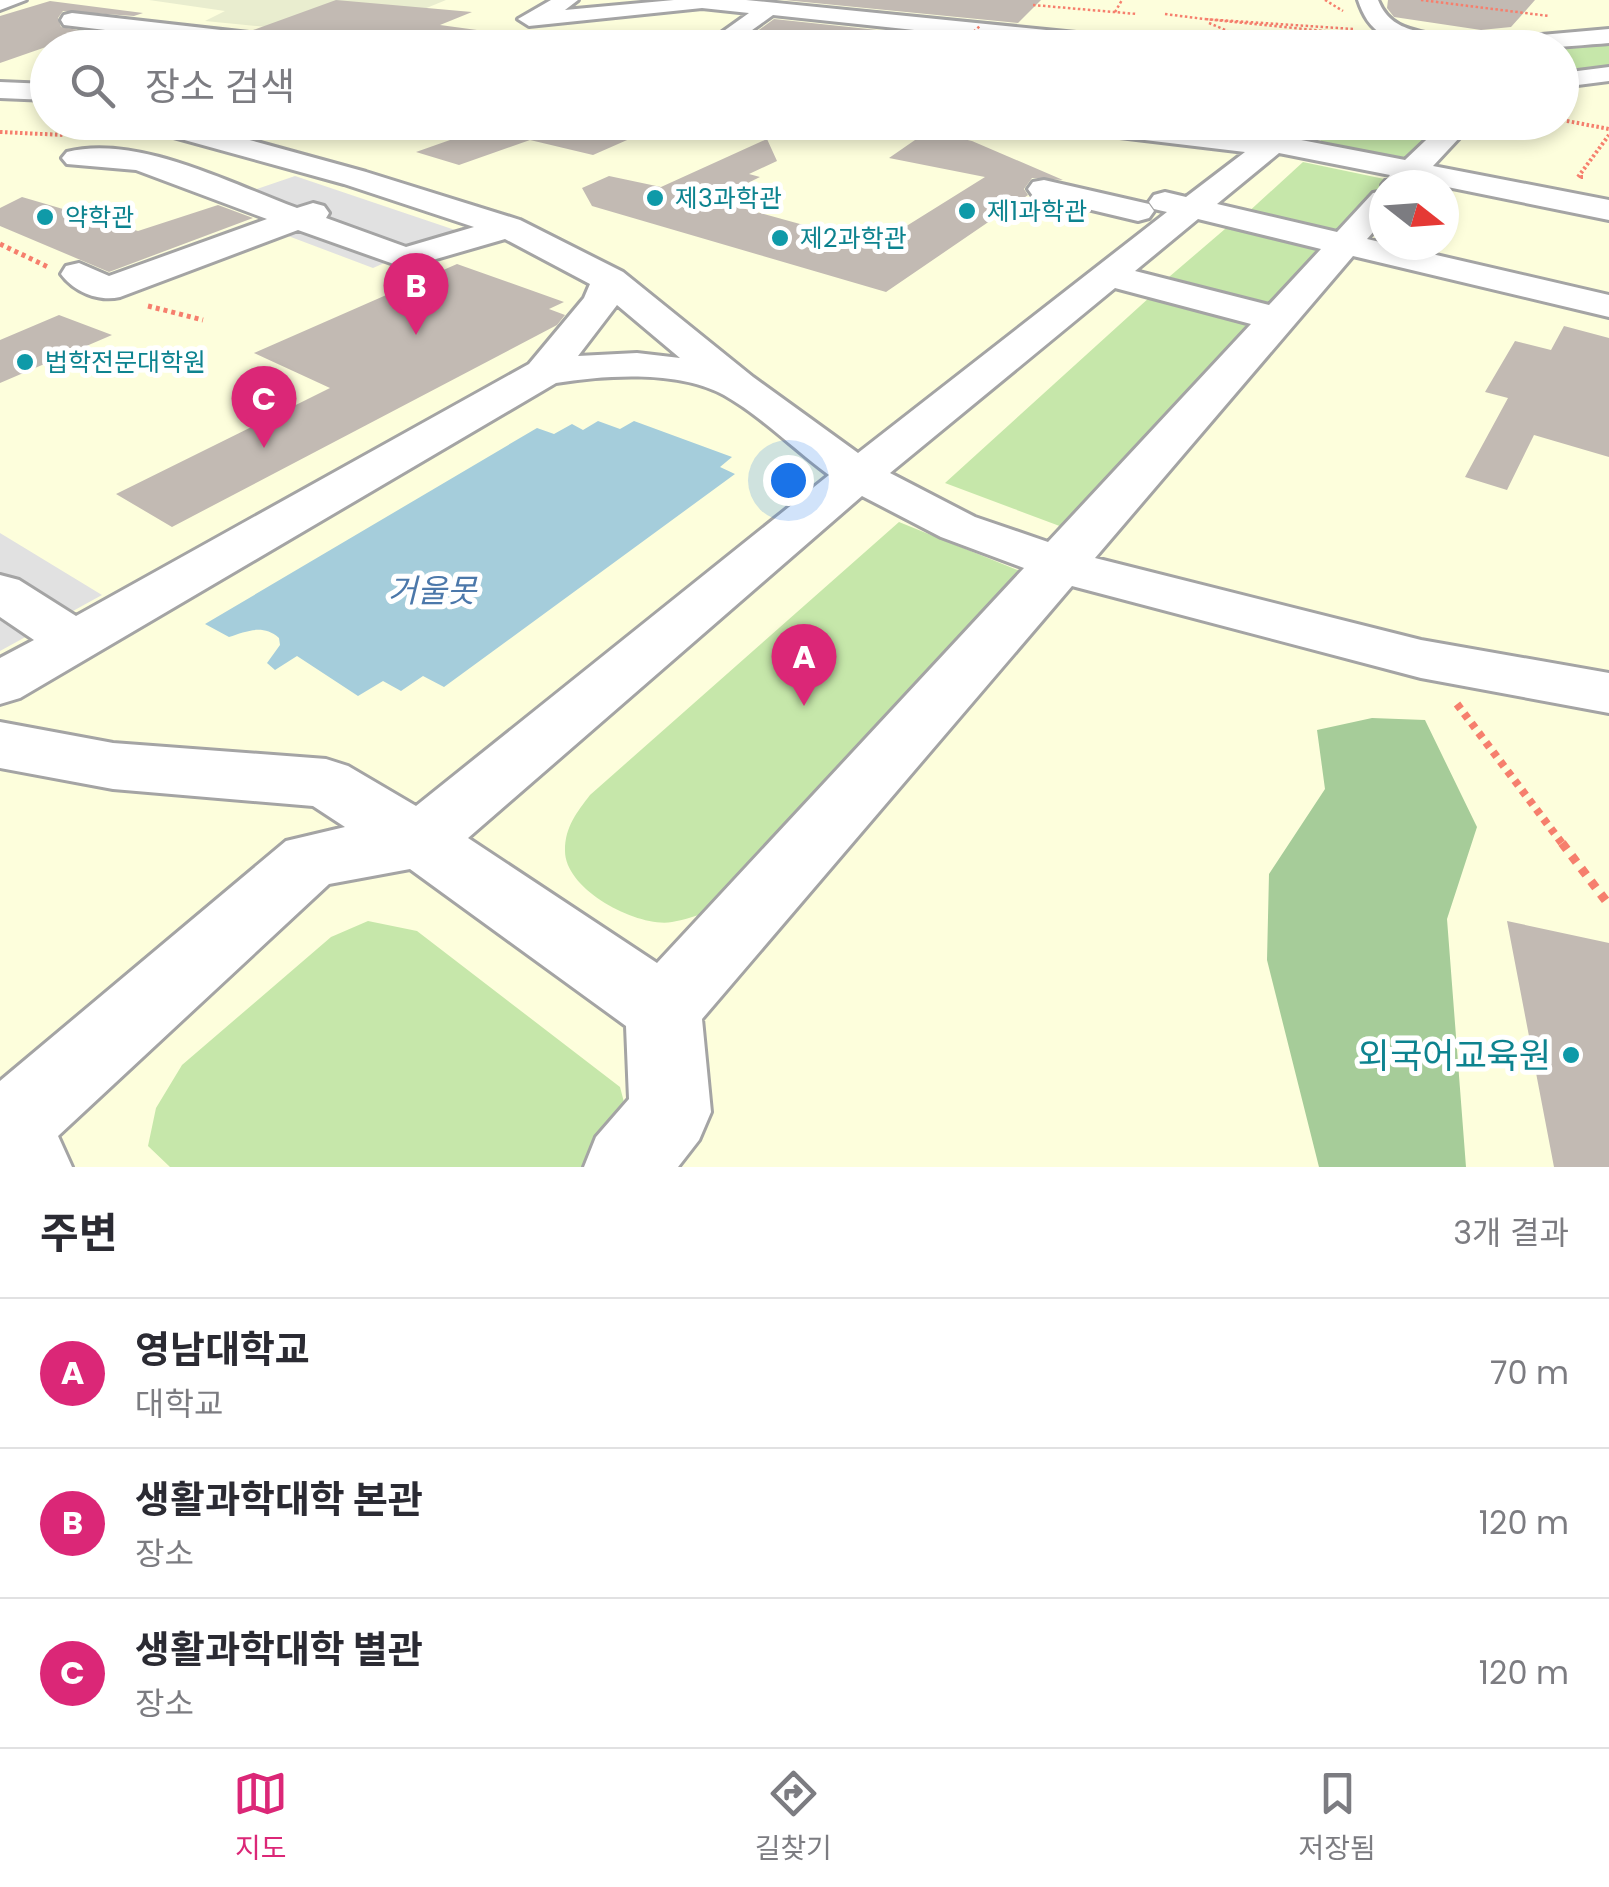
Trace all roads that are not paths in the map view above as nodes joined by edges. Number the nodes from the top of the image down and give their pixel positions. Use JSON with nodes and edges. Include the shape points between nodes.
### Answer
{"nodes":[{"id":1,"x":16,"y":0,"type":"edge"},
{"id":2,"x":98,"y":0,"type":"edge"},
{"id":3,"x":568,"y":0,"type":"edge"},
{"id":4,"x":1368,"y":0,"type":"edge"},
{"id":5,"x":693,"y":2,"type":"edge"},
{"id":6,"x":0,"y":4,"type":"edge"},
{"id":7,"x":811,"y":6,"type":"edge"},
{"id":8,"x":765,"y":12,"type":"dead end"},
{"id":9,"x":72,"y":20,"type":"junction"},
{"id":10,"x":66,"y":30,"type":"edge"},
{"id":11,"x":160,"y":30,"type":"edge"},
{"id":12,"x":667,"y":30,"type":"edge"},
{"id":13,"x":738,"y":30,"type":"edge"},
{"id":14,"x":778,"y":30,"type":"edge"},
{"id":15,"x":1009,"y":30,"type":"edge"},
{"id":16,"x":1381,"y":30,"type":"edge"},
{"id":17,"x":1609,"y":36,"type":"edge"},
{"id":18,"x":1579,"y":39,"type":"edge"},
{"id":19,"x":1609,"y":74,"type":"edge"},
{"id":20,"x":1579,"y":78,"type":"edge"},
{"id":21,"x":0,"y":90,"type":"edge"},
{"id":22,"x":30,"y":91,"type":"edge"},
{"id":23,"x":215,"y":140,"type":"edge"},
{"id":24,"x":226,"y":140,"type":"edge"},
{"id":25,"x":1276,"y":140,"type":"edge"},
{"id":26,"x":1288,"y":140,"type":"edge"},
{"id":27,"x":1443,"y":140,"type":"edge"},
{"id":28,"x":222,"y":142,"type":"junction"},
{"id":29,"x":77,"y":158,"type":"dead end"},
{"id":30,"x":304,"y":164,"type":"junction"},
{"id":31,"x":1412,"y":170,"type":"edge"},
{"id":32,"x":1369,"y":173,"type":"edge"},
{"id":33,"x":385,"y":187,"type":"junction"},
{"id":34,"x":1044,"y":189,"type":"dead end"},
{"id":35,"x":224,"y":192,"type":"junction"},
{"id":36,"x":1459,"y":192,"type":"edge"},
{"id":37,"x":1162,"y":206,"type":"junction"},
{"id":38,"x":1609,"y":210,"type":"edge"},
{"id":39,"x":299,"y":218,"type":"junction"},
{"id":40,"x":1369,"y":218,"type":"edge"},
{"id":41,"x":508,"y":227,"type":"junction"},
{"id":42,"x":1345,"y":246,"type":"junction"},
{"id":43,"x":79,"y":274,"type":"dead end"},
{"id":44,"x":1112,"y":276,"type":"junction"},
{"id":45,"x":610,"y":280,"type":"junction"},
{"id":46,"x":1609,"y":306,"type":"edge"},
{"id":47,"x":1278,"y":319,"type":"junction"},
{"id":48,"x":544,"y":373,"type":"junction"},
{"id":49,"x":738,"y":386,"type":"junction"},
{"id":50,"x":858,"y":476,"type":"junction"},
{"id":51,"x":1061,"y":566,"type":"junction"},
{"id":52,"x":0,"y":592,"type":"edge"},
{"id":53,"x":75,"y":641,"type":"junction"},
{"id":54,"x":0,"y":684,"type":"edge"},
{"id":55,"x":1609,"y":694,"type":"edge"},
{"id":56,"x":0,"y":745,"type":"edge"},
{"id":57,"x":420,"y":841,"type":"junction"},
{"id":58,"x":664,"y":1010,"type":"junction"},
{"id":59,"x":0,"y":1136,"type":"edge"},
{"id":60,"x":30,"y":1167,"type":"edge"},
{"id":61,"x":626,"y":1167,"type":"edge"}],
"edges":[{"from":1,"to":6,"type":"street"},
{"from":2,"to":9,"type":"street"},
{"from":3,"to":5,"type":"street","via":[[529,19]]},
{"from":4,"to":16,"type":"street"},
{"from":5,"to":7,"type":"street"},
{"from":5,"to":12,"type":"street","via":[[700,10]]},
{"from":7,"to":14,"type":"street"},
{"from":7,"to":15,"type":"street"},
{"from":8,"to":13,"type":"street"},
{"from":9,"to":10,"type":"street"},
{"from":9,"to":11,"type":"street"},
{"from":17,"to":18,"type":"street"},
{"from":19,"to":20,"type":"street"},
{"from":21,"to":22,"type":"street"},
{"from":23,"to":28,"type":"street"},
{"from":24,"to":28,"type":"street"},
{"from":25,"to":37,"type":"street"},
{"from":26,"to":32,"type":"street"},
{"from":27,"to":31,"type":"street"},
{"from":28,"to":30,"type":"street"},
{"from":29,"to":35,"type":"street","via":[[124,158]]},
{"from":30,"to":33,"type":"street"},
{"from":30,"to":35,"type":"street"},
{"from":33,"to":39,"type":"street"},
{"from":33,"to":41,"type":"street"},
{"from":34,"to":37,"type":"street"},
{"from":35,"to":39,"type":"street"},
{"from":36,"to":38,"type":"street"},
{"from":37,"to":42,"type":"street"},
{"from":37,"to":44,"type":"street"},
{"from":39,"to":41,"type":"street","via":[[406,258]]},
{"from":39,"to":43,"type":"street","via":[[107,288]]},
{"from":40,"to":42,"type":"street"},
{"from":41,"to":45,"type":"street"},
{"from":42,"to":46,"type":"street"},
{"from":42,"to":47,"type":"street"},
{"from":44,"to":47,"type":"street"},
{"from":44,"to":50,"type":"street"},
{"from":45,"to":48,"type":"street","via":[[601,302]]},
{"from":45,"to":49,"type":"street"},
{"from":47,"to":51,"type":"street"},
{"from":48,"to":49,"type":"street","via":[[650,366]]},
{"from":48,"to":53,"type":"street"},
{"from":49,"to":50,"type":"street"},
{"from":50,"to":51,"type":"street","via":[[958,527]]},
{"from":50,"to":57,"type":"street"},
{"from":51,"to":55,"type":"street","via":[[1421,659]]},
{"from":51,"to":58,"type":"street"},
{"from":52,"to":53,"type":"street"},
{"from":53,"to":54,"type":"street"},
{"from":56,"to":57,"type":"street","via":[[113,766],[326,783]]},
{"from":57,"to":58,"type":"street"},
{"from":57,"to":59,"type":"street","via":[[310,860]]},
{"from":58,"to":61,"type":"street","via":[[670,1112]]},
{"from":59,"to":60,"type":"street"}]}
